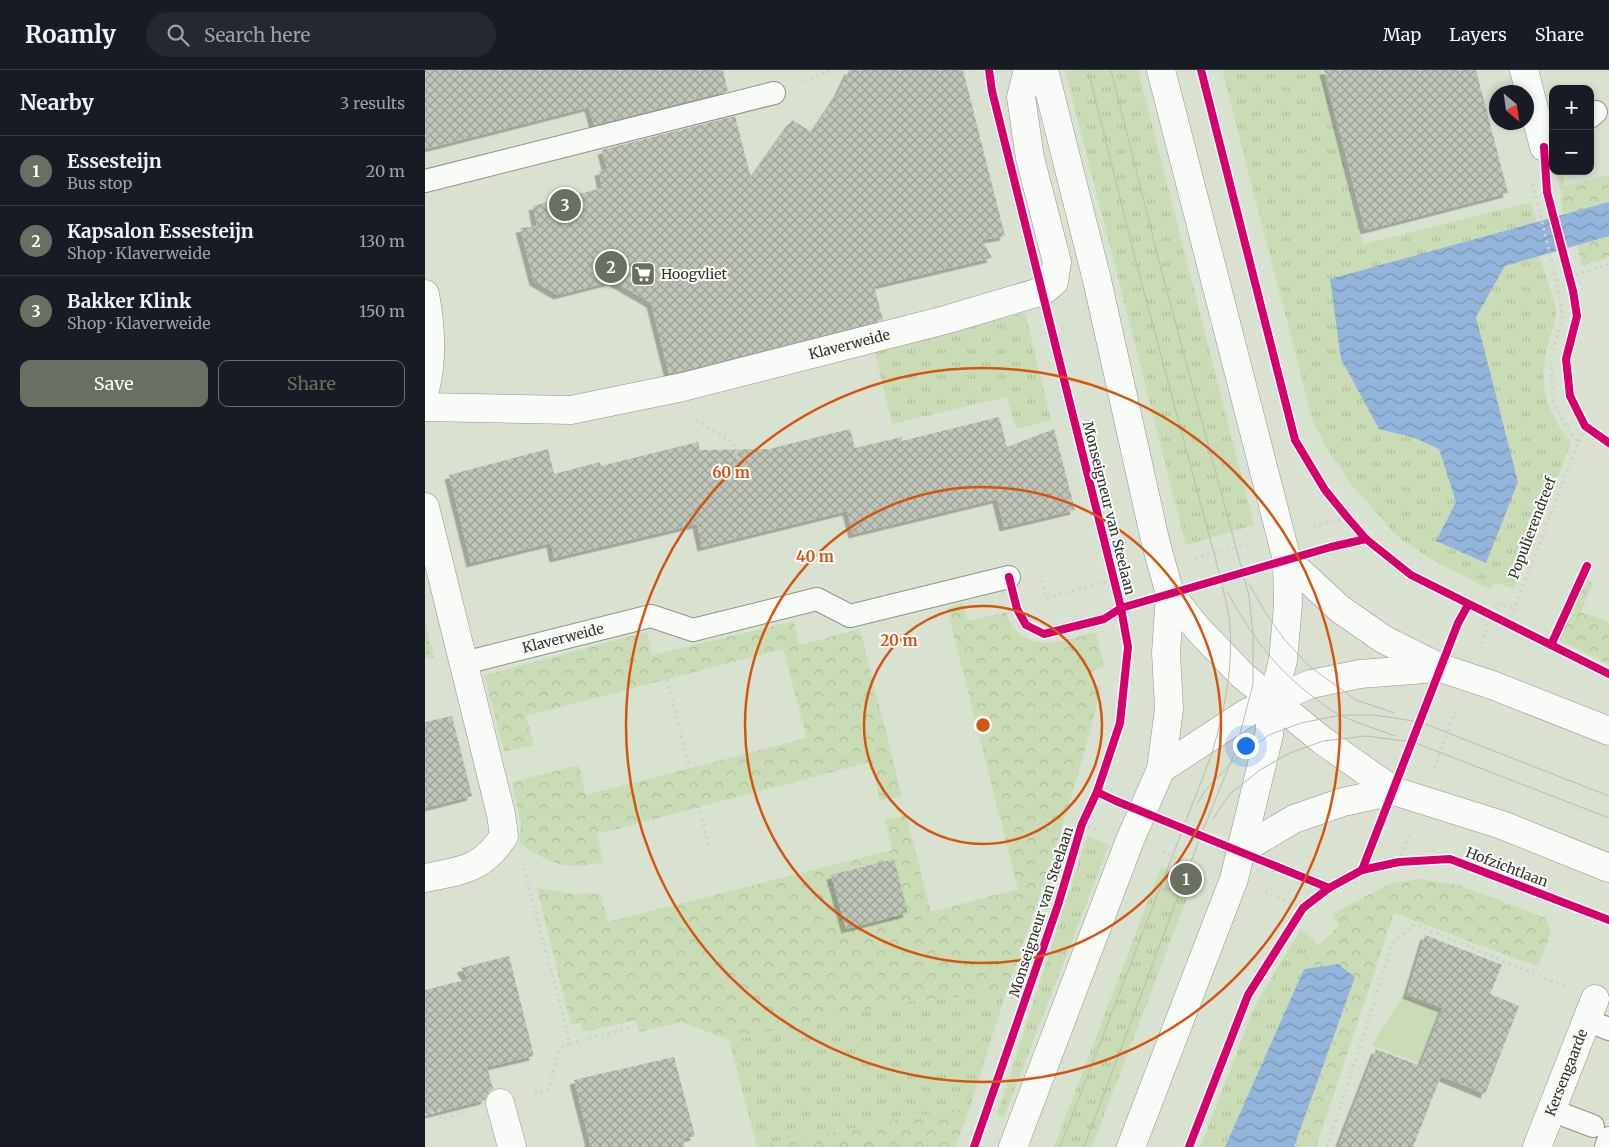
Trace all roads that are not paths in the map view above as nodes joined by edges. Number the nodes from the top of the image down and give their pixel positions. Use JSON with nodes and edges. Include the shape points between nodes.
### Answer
{"nodes":[{"id":1,"x":1028,"y":70,"type":"edge"},
{"id":2,"x":1044,"y":70,"type":"edge"},
{"id":3,"x":1161,"y":70,"type":"edge"},
{"id":4,"x":1524,"y":70,"type":"edge"},
{"id":5,"x":774,"y":93,"type":"dead end"},
{"id":6,"x":1546,"y":142,"type":"edge"},
{"id":7,"x":425,"y":181,"type":"edge"},
{"id":8,"x":425,"y":294,"type":"edge"},
{"id":9,"x":425,"y":390,"type":"edge"},
{"id":10,"x":425,"y":406,"type":"edge"},
{"id":11,"x":425,"y":507,"type":"edge"},
{"id":12,"x":1284,"y":548,"type":"junction"},
{"id":13,"x":1009,"y":577,"type":"road end"},
{"id":14,"x":1170,"y":594,"type":"junction"},
{"id":15,"x":464,"y":663,"type":"junction"},
{"id":16,"x":1441,"y":668,"type":"junction"},
{"id":17,"x":1273,"y":700,"type":"junction"},
{"id":18,"x":1609,"y":730,"type":"edge"},
{"id":19,"x":1161,"y":769,"type":"junction"},
{"id":20,"x":1394,"y":790,"type":"junction"},
{"id":21,"x":1241,"y":851,"type":"junction"},
{"id":22,"x":1609,"y":868,"type":"edge"},
{"id":23,"x":425,"y":878,"type":"edge"},
{"id":24,"x":1597,"y":1016,"type":"edge"},
{"id":25,"x":500,"y":1103,"type":"road end"},
{"id":26,"x":1551,"y":1110,"type":"junction"},
{"id":27,"x":1601,"y":1132,"type":"edge"},
{"id":28,"x":512,"y":1147,"type":"edge"},
{"id":29,"x":1013,"y":1147,"type":"edge"},
{"id":30,"x":1131,"y":1147,"type":"edge"},
{"id":31,"x":1537,"y":1147,"type":"edge"},
{"id":32,"x":1606,"y":1147,"type":"edge"}],
"edges":[{"from":1,"to":10,"type":"main road","name":"Klaverweide","via":[[1021,97],[1030,158],[1057,262],[1055,282],[1043,291],[945,320],[675,390],[571,410]]},
{"from":2,"to":14,"type":"main road"},
{"from":3,"to":12,"type":"main road"},
{"from":4,"to":6,"type":"main road"},
{"from":5,"to":7,"type":"lane"},
{"from":8,"to":9,"type":"main road","via":[[430,340]]},
{"from":11,"to":15,"type":"main road"},
{"from":12,"to":16,"type":"main road","via":[[1340,609],[1383,640]]},
{"from":12,"to":17,"type":"main road","via":[[1288,604],[1283,660]]},
{"from":13,"to":15,"type":"lane","name":"Klaverweide","via":[[850,616],[817,599],[693,630],[651,616]]},
{"from":14,"to":17,"type":"main road","via":[[1231,664]]},
{"from":14,"to":19,"type":"main road","via":[[1166,653],[1169,709]]},
{"from":15,"to":23,"type":"main road","via":[[504,836],[493,852],[473,867]]},
{"from":16,"to":17,"type":"main road","via":[[1360,674],[1311,684]]},
{"from":16,"to":18,"type":"main road"},
{"from":17,"to":19,"type":"main road","via":[[1245,714]]},
{"from":17,"to":20,"type":"main road","via":[[1323,741]]},
{"from":17,"to":21,"type":"main road","via":[[1269,735]]},
{"from":19,"to":29,"type":"main road","via":[[1130,840]]},
{"from":20,"to":21,"type":"main road","via":[[1343,802],[1294,819]]},
{"from":20,"to":22,"type":"main road","via":[[1502,825]]},
{"from":21,"to":30,"type":"main road","via":[[1234,879]]},
{"from":24,"to":26,"type":"main road","name":"Kersengaarde"},
{"from":25,"to":28,"type":"main road"},
{"from":26,"to":27,"type":"lane"},
{"from":26,"to":31,"type":"main road","name":"Kersengaarde"},
{"from":27,"to":32,"type":"lane"}]}
